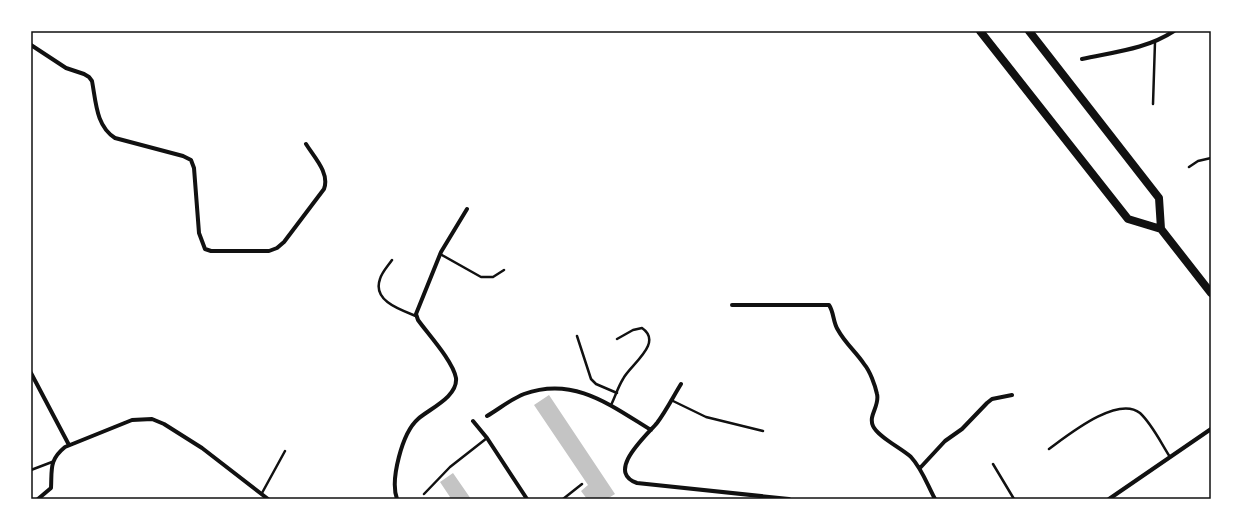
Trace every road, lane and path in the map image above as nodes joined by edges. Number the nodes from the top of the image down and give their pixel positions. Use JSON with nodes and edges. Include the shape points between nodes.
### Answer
{"nodes":[{"id":1,"x":980,"y":31,"type":"edge"},
{"id":2,"x":1029,"y":31,"type":"edge"},
{"id":3,"x":1174,"y":31,"type":"edge"},
{"id":4,"x":1155,"y":42,"type":"junction"},
{"id":5,"x":31,"y":45,"type":"edge"},
{"id":6,"x":1082,"y":59,"type":"dead end"},
{"id":7,"x":1153,"y":104,"type":"dead end"},
{"id":8,"x":306,"y":144,"type":"dead end"},
{"id":9,"x":1211,"y":158,"type":"edge"},
{"id":10,"x":1189,"y":167,"type":"dead end"},
{"id":11,"x":467,"y":209,"type":"dead end"},
{"id":12,"x":1161,"y":229,"type":"junction"},
{"id":13,"x":440,"y":254,"type":"junction"},
{"id":14,"x":392,"y":260,"type":"dead end"},
{"id":15,"x":504,"y":270,"type":"dead end"},
{"id":16,"x":1211,"y":292,"type":"edge"},
{"id":17,"x":732,"y":305,"type":"dead end"},
{"id":18,"x":416,"y":316,"type":"junction"},
{"id":19,"x":577,"y":336,"type":"dead end"},
{"id":20,"x":617,"y":339,"type":"dead end"},
{"id":21,"x":31,"y":373,"type":"edge"},
{"id":22,"x":681,"y":384,"type":"dead end"},
{"id":23,"x":617,"y":393,"type":"junction"},
{"id":24,"x":1012,"y":395,"type":"dead end"},
{"id":25,"x":671,"y":400,"type":"junction"},
{"id":26,"x":611,"y":406,"type":"junction"},
{"id":27,"x":487,"y":416,"type":"dead end"},
{"id":28,"x":474,"y":421,"type":"dead end"},
{"id":29,"x":1211,"y":429,"type":"edge"},
{"id":30,"x":650,"y":430,"type":"junction"},
{"id":31,"x":763,"y":431,"type":"dead end"},
{"id":32,"x":487,"y":438,"type":"junction"},
{"id":33,"x":69,"y":445,"type":"junction"},
{"id":34,"x":1049,"y":449,"type":"dead end"},
{"id":35,"x":285,"y":451,"type":"dead end"},
{"id":36,"x":1170,"y":457,"type":"junction"},
{"id":37,"x":52,"y":462,"type":"junction"},
{"id":38,"x":993,"y":464,"type":"dead end"},
{"id":39,"x":920,"y":468,"type":"junction"},
{"id":40,"x":31,"y":470,"type":"edge"},
{"id":41,"x":582,"y":484,"type":"dead end"},
{"id":42,"x":262,"y":492,"type":"junction"},
{"id":43,"x":424,"y":494,"type":"dead end"},
{"id":44,"x":38,"y":499,"type":"edge"},
{"id":45,"x":268,"y":499,"type":"edge"},
{"id":46,"x":397,"y":499,"type":"edge"},
{"id":47,"x":527,"y":499,"type":"edge"},
{"id":48,"x":563,"y":499,"type":"edge"},
{"id":49,"x":789,"y":499,"type":"edge"},
{"id":50,"x":935,"y":499,"type":"edge"},
{"id":51,"x":1014,"y":499,"type":"edge"},
{"id":52,"x":1109,"y":499,"type":"edge"}],
"edges":[{"from":1,"to":12,"type":"main road","via":[[1128,219]]},
{"from":2,"to":12,"type":"main road","via":[[1159,198]]},
{"from":3,"to":4,"type":"street"},
{"from":4,"to":6,"type":"street"},
{"from":4,"to":7,"type":"lane"},
{"from":5,"to":8,"type":"street","via":[[66,68],[89,76],[101,123],[110,135],[191,160],[194,168],[199,233],[205,249],[269,251],[284,242],[326,183],[326,176]]},
{"from":9,"to":10,"type":"lane","via":[[1198,161]]},
{"from":11,"to":13,"type":"street"},
{"from":12,"to":16,"type":"main road"},
{"from":13,"to":15,"type":"lane","via":[[481,277],[492,277]]},
{"from":13,"to":18,"type":"street"},
{"from":14,"to":18,"type":"lane","via":[[380,278],[379,290],[384,299],[393,306]]},
{"from":17,"to":39,"type":"street","via":[[829,305],[837,329],[865,365],[878,396],[873,426]]},
{"from":18,"to":46,"type":"street","via":[[453,368],[456,379],[450,394],[417,419],[407,436],[396,474]]},
{"from":19,"to":23,"type":"lane","via":[[590,379]]},
{"from":20,"to":23,"type":"lane","via":[[642,328],[650,336],[646,351],[627,373]]},
{"from":21,"to":33,"type":"street"},
{"from":22,"to":25,"type":"street"},
{"from":23,"to":26,"type":"lane"},
{"from":24,"to":39,"type":"street","via":[[987,402]]},
{"from":25,"to":30,"type":"street"},
{"from":25,"to":31,"type":"lane","via":[[706,417]]},
{"from":26,"to":27,"type":"street","via":[[590,394],[549,388],[523,394]]},
{"from":26,"to":30,"type":"street"},
{"from":28,"to":32,"type":"street"},
{"from":29,"to":36,"type":"street"},
{"from":30,"to":49,"type":"street","via":[[626,463],[626,475],[631,481]]},
{"from":32,"to":43,"type":"lane","via":[[450,467]]},
{"from":32,"to":47,"type":"street"},
{"from":33,"to":37,"type":"street","via":[[56,454]]},
{"from":33,"to":42,"type":"street","via":[[132,420],[152,419],[202,448],[239,475],[250,487]]},
{"from":34,"to":36,"type":"lane","via":[[1091,420],[1113,411],[1132,410],[1146,420]]},
{"from":35,"to":42,"type":"lane"},
{"from":36,"to":52,"type":"street"},
{"from":37,"to":40,"type":"lane"},
{"from":37,"to":44,"type":"street","via":[[51,488]]},
{"from":38,"to":51,"type":"lane"},
{"from":39,"to":50,"type":"street"},
{"from":41,"to":48,"type":"lane"},
{"from":42,"to":45,"type":"street"}]}
